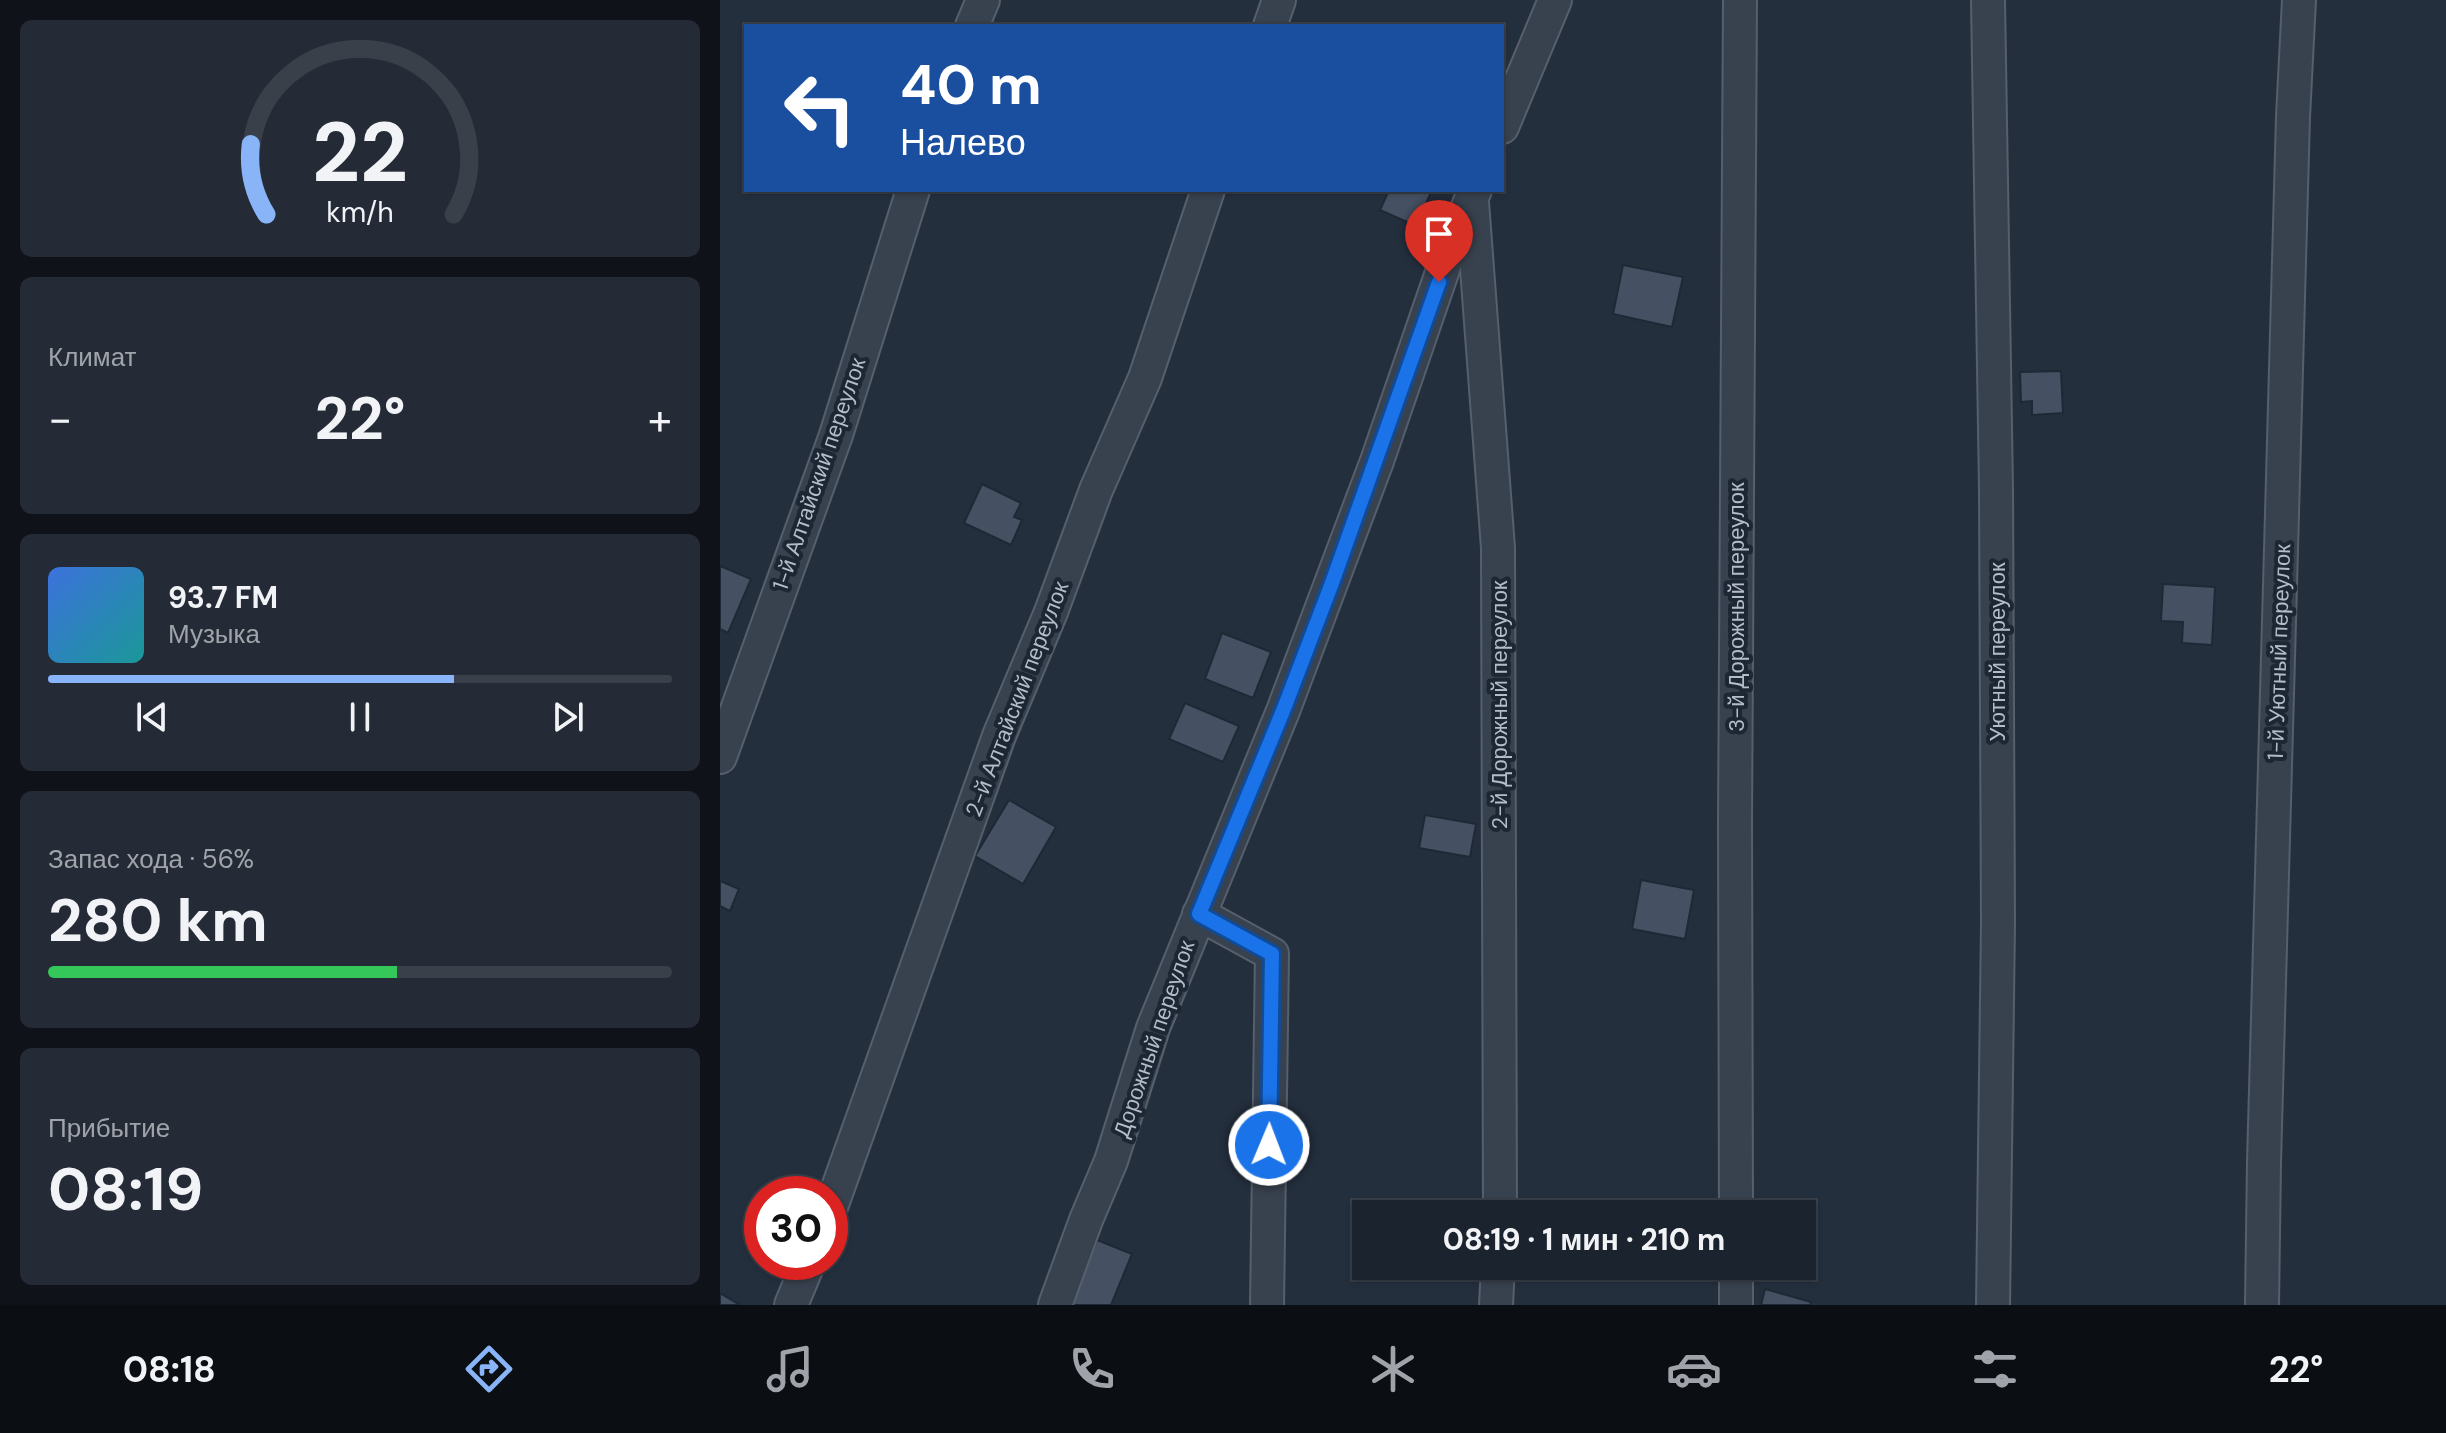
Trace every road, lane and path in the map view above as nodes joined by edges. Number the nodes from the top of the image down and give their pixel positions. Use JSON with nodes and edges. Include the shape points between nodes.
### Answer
{"nodes":[{"id":1,"x":983,"y":0,"type":"edge"},
{"id":2,"x":1279,"y":0,"type":"edge"},
{"id":3,"x":1555,"y":0,"type":"edge"},
{"id":4,"x":1740,"y":0,"type":"edge"},
{"id":5,"x":1988,"y":0,"type":"edge"},
{"id":6,"x":2299,"y":0,"type":"edge"},
{"id":7,"x":973,"y":24,"type":"edge"},
{"id":8,"x":1271,"y":24,"type":"edge"},
{"id":9,"x":1504,"y":122,"type":"edge"},
{"id":10,"x":912,"y":192,"type":"edge"},
{"id":11,"x":1207,"y":192,"type":"edge"},
{"id":12,"x":1473,"y":194,"type":"edge"},
{"id":13,"x":720,"y":757,"type":"edge"},
{"id":14,"x":1199,"y":914,"type":"junction"},
{"id":15,"x":842,"y":1176,"type":"edge"},
{"id":16,"x":1500,"y":1200,"type":"edge"},
{"id":17,"x":1736,"y":1200,"type":"edge"},
{"id":18,"x":801,"y":1280,"type":"edge"},
{"id":19,"x":1497,"y":1280,"type":"edge"},
{"id":20,"x":1736,"y":1280,"type":"edge"},
{"id":21,"x":791,"y":1305,"type":"edge"},
{"id":22,"x":1055,"y":1305,"type":"edge"},
{"id":23,"x":1267,"y":1305,"type":"edge"},
{"id":24,"x":1496,"y":1305,"type":"edge"},
{"id":25,"x":1736,"y":1305,"type":"edge"},
{"id":26,"x":1993,"y":1305,"type":"edge"},
{"id":27,"x":2262,"y":1305,"type":"edge"}],
"edges":[{"from":1,"to":7,"type":"street"},
{"from":2,"to":8,"type":"street"},
{"from":3,"to":9,"type":"street"},
{"from":4,"to":17,"type":"street","name":"3-й Дорожный переулок"},
{"from":5,"to":26,"type":"street","name":"Уютный переулок","via":[[1997,536]]},
{"from":6,"to":27,"type":"street","name":"1-й Уютный переулок"},
{"from":10,"to":13,"type":"street","name":"1-й Алтайский переулок","via":[[836,435]]},
{"from":11,"to":15,"type":"street","name":"2-й Алтайский переулок","via":[[1145,378],[999,736]]},
{"from":12,"to":14,"type":"street","name":"Дорожный переулок","via":[[1326,599]]},
{"from":12,"to":16,"type":"street","name":"2-й Дорожный переулок","via":[[1498,548]]},
{"from":14,"to":22,"type":"street","name":"Дорожный переулок"},
{"from":14,"to":23,"type":"street","via":[[1272,954]]},
{"from":18,"to":21,"type":"street"},
{"from":19,"to":24,"type":"street"},
{"from":20,"to":25,"type":"street"}]}
